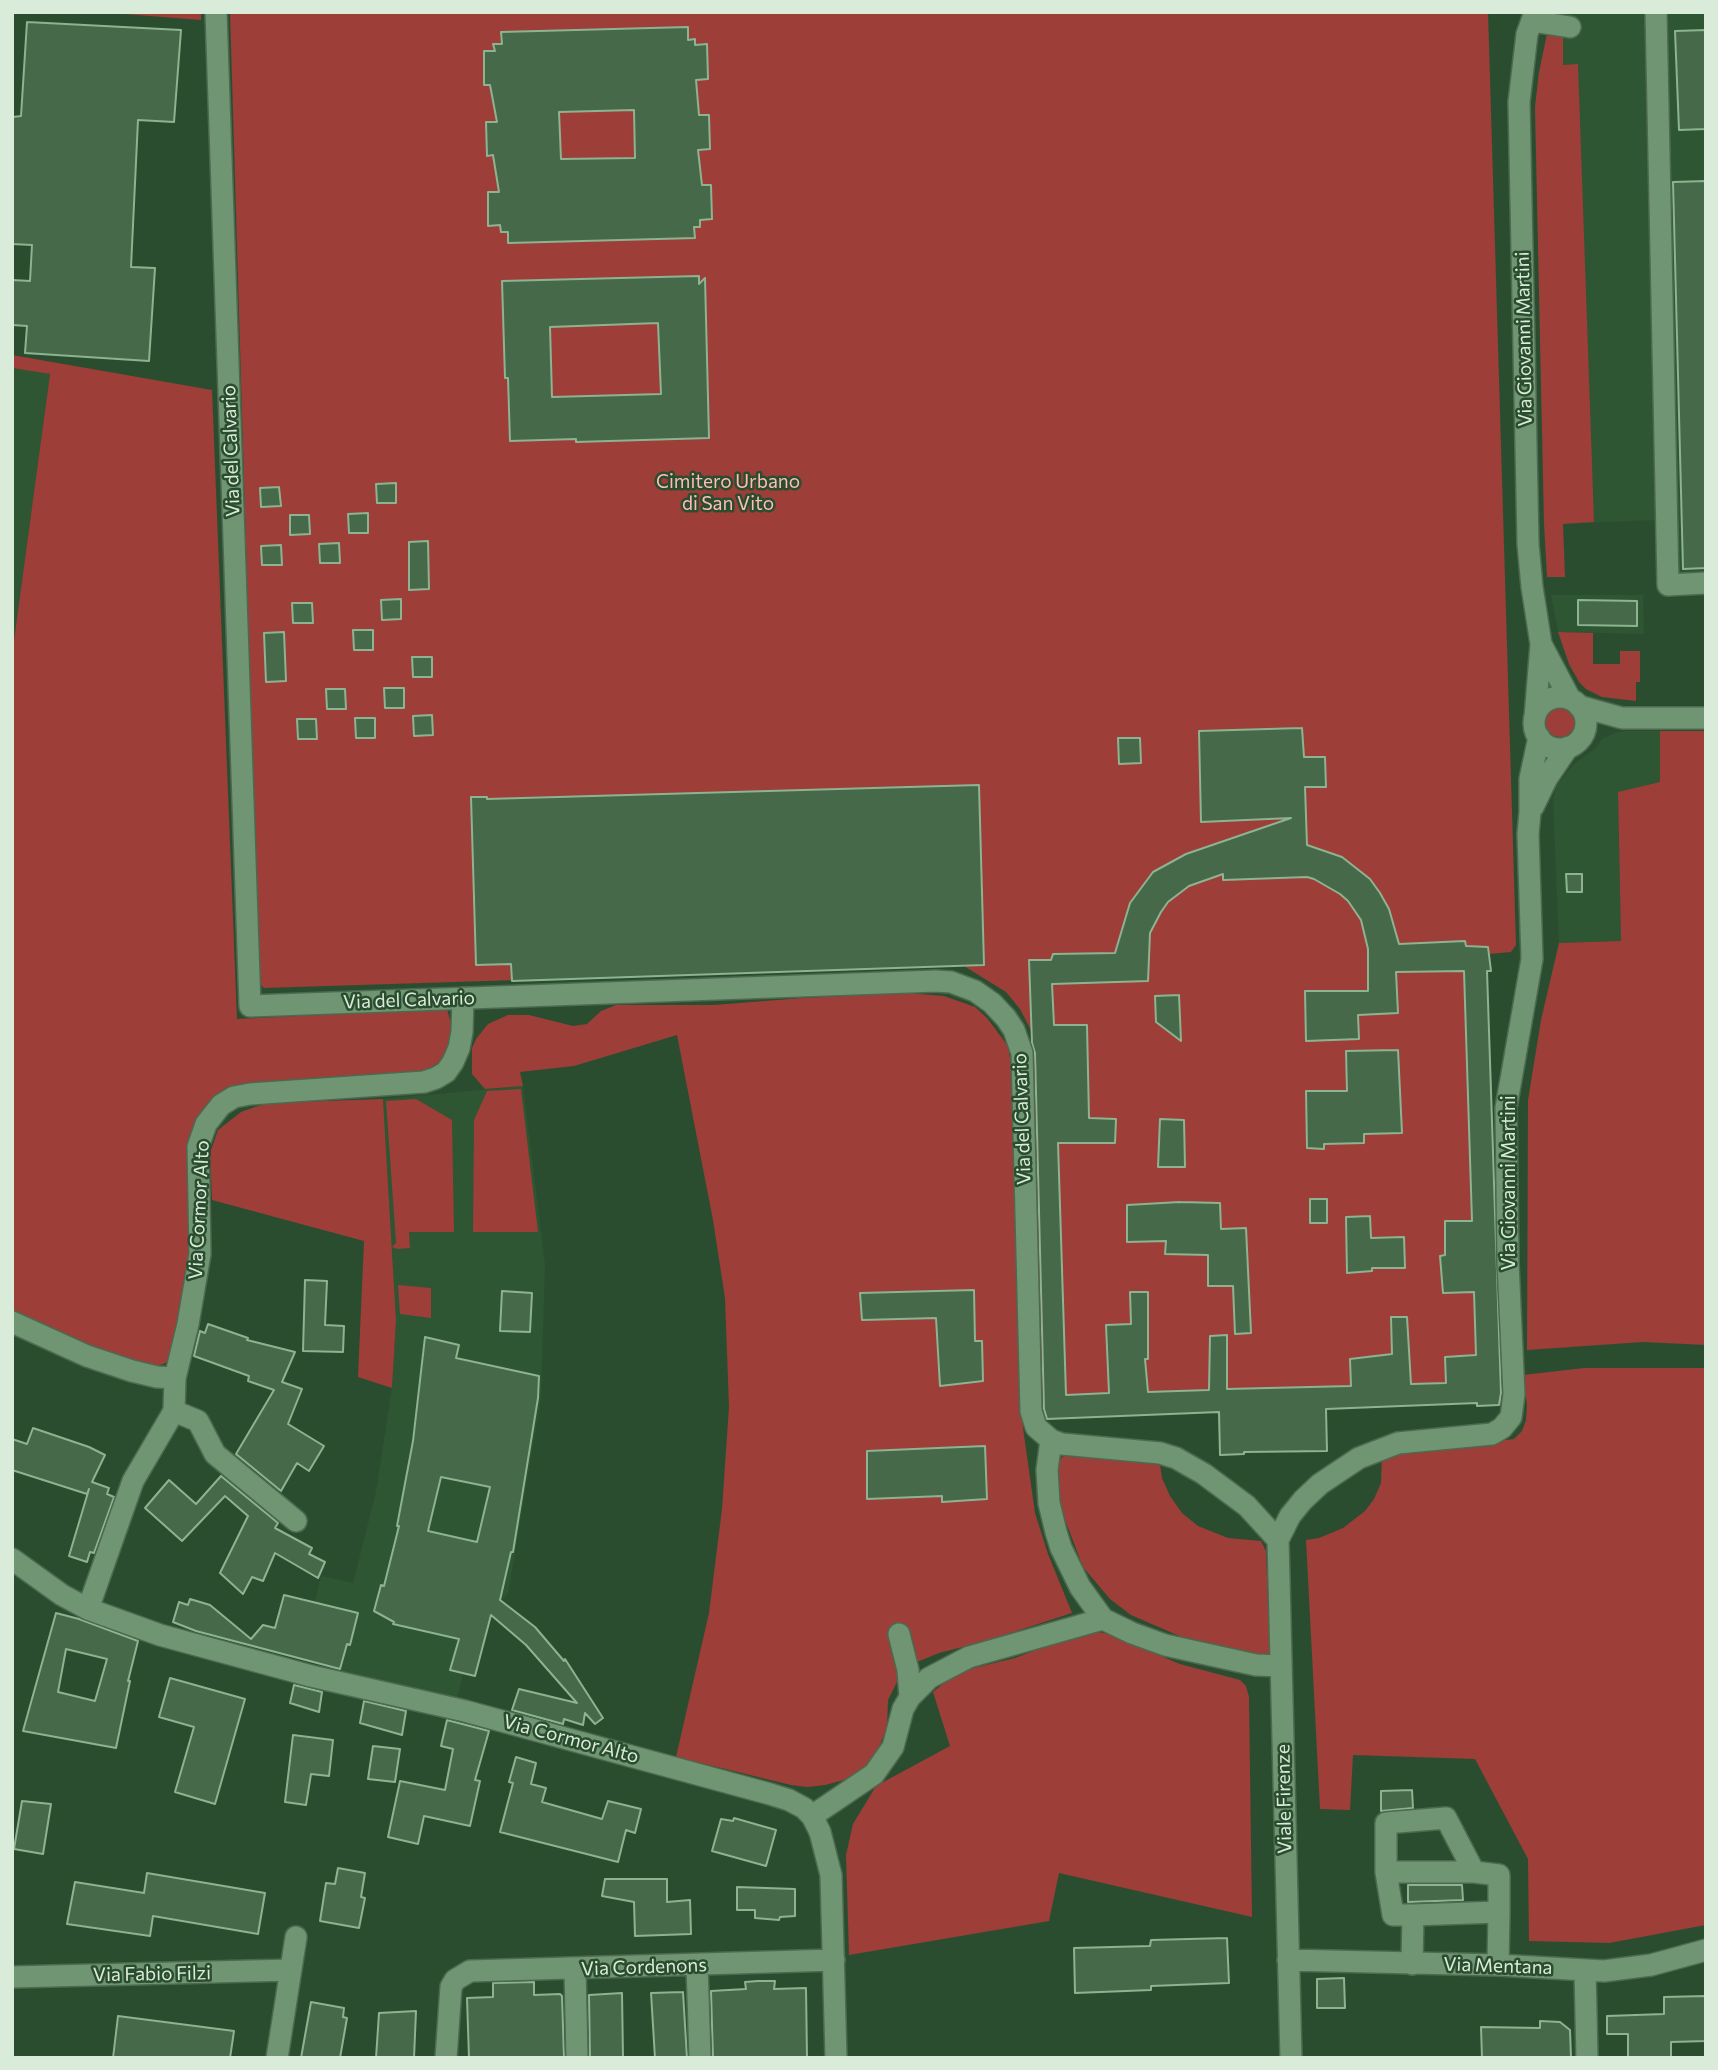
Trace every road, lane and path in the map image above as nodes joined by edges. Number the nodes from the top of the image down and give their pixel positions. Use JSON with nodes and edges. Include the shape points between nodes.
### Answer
{"nodes":[{"id":1,"x":216,"y":12,"type":"edge"},
{"id":2,"x":1656,"y":12,"type":"edge"},
{"id":3,"x":1530,"y":20,"type":"edge"},
{"id":4,"x":1570,"y":27,"type":"dead end"},
{"id":5,"x":1706,"y":583,"type":"edge"},
{"id":6,"x":1541,"y":644,"type":"junction"},
{"id":7,"x":1575,"y":702,"type":"junction"},
{"id":8,"x":1622,"y":718,"type":"junction"},
{"id":9,"x":1706,"y":718,"type":"edge"},
{"id":10,"x":1537,"y":727,"type":"junction"},
{"id":11,"x":1584,"y":733,"type":"junction"},
{"id":12,"x":1568,"y":747,"type":"junction"},
{"id":13,"x":1530,"y":812,"type":"junction"},
{"id":14,"x":463,"y":998,"type":"junction"},
{"id":15,"x":12,"y":1322,"type":"edge"},
{"id":16,"x":175,"y":1378,"type":"junction"},
{"id":17,"x":174,"y":1411,"type":"junction"},
{"id":18,"x":1051,"y":1440,"type":"junction"},
{"id":19,"x":296,"y":1521,"type":"dead end"},
{"id":20,"x":1278,"y":1540,"type":"junction"},
{"id":21,"x":12,"y":1559,"type":"edge"},
{"id":22,"x":88,"y":1609,"type":"junction"},
{"id":23,"x":1103,"y":1619,"type":"junction"},
{"id":24,"x":900,"y":1634,"type":"dead end"},
{"id":25,"x":1281,"y":1666,"type":"junction"},
{"id":26,"x":910,"y":1697,"type":"junction"},
{"id":27,"x":812,"y":1815,"type":"junction"},
{"id":28,"x":1386,"y":1872,"type":"junction"},
{"id":29,"x":1474,"y":1872,"type":"junction"},
{"id":30,"x":1500,"y":1912,"type":"junction"},
{"id":31,"x":1413,"y":1915,"type":"junction"},
{"id":32,"x":296,"y":1937,"type":"dead end"},
{"id":33,"x":1706,"y":1950,"type":"edge"},
{"id":34,"x":834,"y":1960,"type":"junction"},
{"id":35,"x":1288,"y":1960,"type":"junction"},
{"id":36,"x":1412,"y":1964,"type":"junction"},
{"id":37,"x":697,"y":1965,"type":"junction"},
{"id":38,"x":1498,"y":1965,"type":"junction"},
{"id":39,"x":575,"y":1969,"type":"junction"},
{"id":40,"x":291,"y":1970,"type":"junction"},
{"id":41,"x":1585,"y":1970,"type":"junction"},
{"id":42,"x":12,"y":1977,"type":"edge"},
{"id":43,"x":277,"y":2058,"type":"edge"},
{"id":44,"x":446,"y":2058,"type":"edge"},
{"id":45,"x":577,"y":2058,"type":"edge"},
{"id":46,"x":700,"y":2058,"type":"edge"},
{"id":47,"x":836,"y":2058,"type":"edge"},
{"id":48,"x":1291,"y":2058,"type":"edge"},
{"id":49,"x":1587,"y":2058,"type":"edge"}],
"edges":[{"from":1,"to":14,"type":"street","name":"Via del Calvario","via":[[250,1006]]},
{"from":2,"to":5,"type":"street","via":[[1668,585]]},
{"from":3,"to":4,"type":"street"},
{"from":3,"to":6,"type":"street","name":"Via Giovanni Martini","via":[[1519,102],[1528,544]]},
{"from":6,"to":7,"type":"street","name":"Via Giovanni Martini"},
{"from":6,"to":10,"type":"street","name":"Via Giovanni Martini"},
{"from":7,"to":8,"type":"street"},
{"from":7,"to":10,"type":"street","via":[[1551,699],[1538,709]]},
{"from":7,"to":11,"type":"street","via":[[1586,719]]},
{"from":8,"to":9,"type":"street"},
{"from":8,"to":11,"type":"street"},
{"from":10,"to":12,"type":"street","via":[[1552,747]]},
{"from":10,"to":13,"type":"street","name":"Via Giovanni Martini"},
{"from":11,"to":12,"type":"street"},
{"from":12,"to":13,"type":"street","name":"Via Giovanni Martini"},
{"from":13,"to":20,"type":"street","name":"Via Giovanni Martini","via":[[1532,959],[1506,1108],[1513,1406],[1507,1423],[1492,1434],[1411,1441],[1381,1448],[1344,1467],[1320,1484],[1290,1516]]},
{"from":14,"to":16,"type":"street","name":"Via Cormor Alto","via":[[459,1048],[446,1072],[436,1078],[424,1083],[250,1094],[234,1097],[213,1112],[198,1147],[200,1254]]},
{"from":14,"to":18,"type":"street","name":"Via del Calvario","via":[[936,981],[951,982],[984,997],[1014,1030],[1021,1053],[1031,1411],[1036,1427]]},
{"from":15,"to":16,"type":"street","via":[[87,1356],[132,1371]]},
{"from":16,"to":17,"type":"street","name":"Via Cormor Alto"},
{"from":17,"to":19,"type":"street","via":[[198,1421],[215,1454]]},
{"from":17,"to":22,"type":"street","name":"Via Cormor Alto","via":[[133,1481]]},
{"from":18,"to":20,"type":"street","via":[[1160,1453],[1190,1465],[1260,1517]]},
{"from":18,"to":23,"type":"street","via":[[1047,1470],[1056,1532],[1080,1587]]},
{"from":20,"to":25,"type":"street","name":"Viale Firenze"},
{"from":21,"to":22,"type":"street","name":"Via Cormor Alto"},
{"from":22,"to":27,"type":"street","name":"Via Cormor Alto","via":[[234,1656],[465,1711],[770,1794]]},
{"from":23,"to":25,"type":"street","via":[[1165,1645],[1255,1665]]},
{"from":23,"to":26,"type":"street","via":[[969,1657],[929,1678]]},
{"from":24,"to":26,"type":"street"},
{"from":25,"to":35,"type":"street","name":"Viale Firenze"},
{"from":26,"to":27,"type":"street","via":[[882,1765]]},
{"from":27,"to":34,"type":"street","via":[[831,1874]]},
{"from":28,"to":29,"type":"street"},
{"from":28,"to":29,"type":"street","via":[[1386,1823],[1446,1818]]},
{"from":28,"to":31,"type":"street","via":[[1393,1915]]},
{"from":29,"to":30,"type":"street","via":[[1499,1875]]},
{"from":30,"to":31,"type":"street"},
{"from":30,"to":38,"type":"street"},
{"from":31,"to":36,"type":"street"},
{"from":32,"to":40,"type":"street"},
{"from":33,"to":41,"type":"street","name":"Via Mentana","via":[[1634,1968]]},
{"from":34,"to":37,"type":"street","name":"Via Cordenons"},
{"from":34,"to":47,"type":"street"},
{"from":35,"to":36,"type":"street","name":"Via Mentana"},
{"from":35,"to":48,"type":"street","name":"Viale Firenze"},
{"from":36,"to":38,"type":"street","name":"Via Mentana"},
{"from":37,"to":39,"type":"street","name":"Via Cordenons"},
{"from":37,"to":46,"type":"street"},
{"from":38,"to":41,"type":"street","name":"Via Mentana"},
{"from":39,"to":44,"type":"street","name":"Via Cordenons","via":[[470,1971],[456,1980],[449,1995]]},
{"from":39,"to":45,"type":"street"},
{"from":40,"to":42,"type":"street","name":"Via Fabio Filzi"},
{"from":40,"to":43,"type":"street"},
{"from":41,"to":49,"type":"street"}]}
